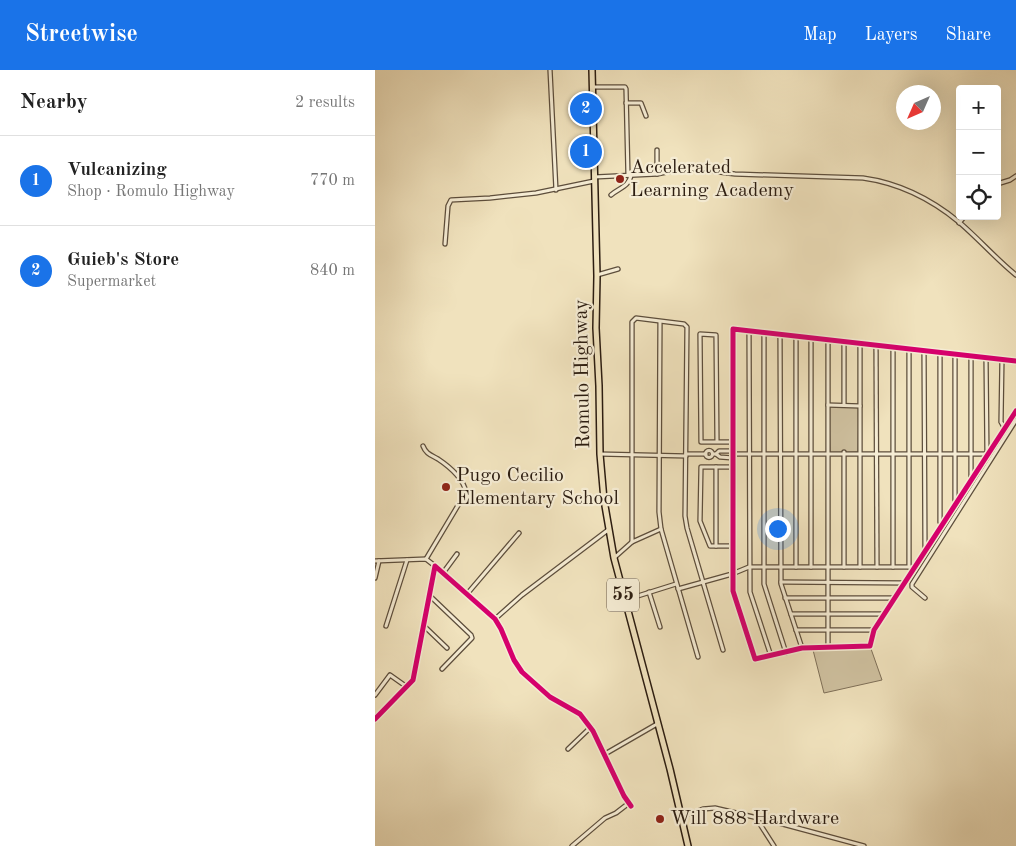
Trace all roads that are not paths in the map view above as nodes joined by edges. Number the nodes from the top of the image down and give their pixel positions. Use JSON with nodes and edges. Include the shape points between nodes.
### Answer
{"nodes":[{"id":1,"x":550,"y":70,"type":"edge"},
{"id":2,"x":592,"y":70,"type":"edge"},
{"id":3,"x":592,"y":86,"type":"junction"},
{"id":4,"x":627,"y":103,"type":"junction"},
{"id":5,"x":645,"y":116,"type":"dead end"},
{"id":6,"x":657,"y":150,"type":"dead end"},
{"id":7,"x":657,"y":174,"type":"junction"},
{"id":8,"x":629,"y":175,"type":"junction"},
{"id":9,"x":1016,"y":176,"type":"edge"},
{"id":10,"x":593,"y":179,"type":"junction"},
{"id":11,"x":1001,"y":183,"type":"edge"},
{"id":12,"x":556,"y":190,"type":"junction"},
{"id":13,"x":611,"y":195,"type":"dead end"},
{"id":14,"x":959,"y":222,"type":"joint"},
{"id":15,"x":445,"y":244,"type":"dead end"},
{"id":16,"x":618,"y":269,"type":"dead end"},
{"id":17,"x":1016,"y":275,"type":"edge"},
{"id":18,"x":597,"y":276,"type":"junction"},
{"id":19,"x":660,"y":322,"type":"junction"},
{"id":20,"x":749,"y":331,"type":"junction"},
{"id":21,"x":764,"y":332,"type":"junction"},
{"id":22,"x":780,"y":334,"type":"junction"},
{"id":23,"x":796,"y":336,"type":"junction"},
{"id":24,"x":811,"y":338,"type":"junction"},
{"id":25,"x":828,"y":340,"type":"junction"},
{"id":26,"x":844,"y":342,"type":"junction"},
{"id":27,"x":860,"y":343,"type":"junction"},
{"id":28,"x":876,"y":345,"type":"junction"},
{"id":29,"x":893,"y":347,"type":"junction"},
{"id":30,"x":909,"y":349,"type":"junction"},
{"id":31,"x":924,"y":350,"type":"junction"},
{"id":32,"x":940,"y":352,"type":"junction"},
{"id":33,"x":955,"y":354,"type":"junction"},
{"id":34,"x":971,"y":356,"type":"junction"},
{"id":35,"x":986,"y":358,"type":"junction"},
{"id":36,"x":1002,"y":359,"type":"junction"},
{"id":37,"x":1016,"y":361,"type":"edge"},
{"id":38,"x":828,"y":405,"type":"junction"},
{"id":39,"x":844,"y":405,"type":"junction"},
{"id":40,"x":860,"y":406,"type":"junction"},
{"id":41,"x":1016,"y":411,"type":"edge"},
{"id":42,"x":1016,"y":420,"type":"edge"},
{"id":43,"x":1005,"y":429,"type":"junction"},
{"id":44,"x":717,"y":442,"type":"junction"},
{"id":45,"x":733,"y":442,"type":"junction"},
{"id":46,"x":423,"y":446,"type":"dead end"},
{"id":47,"x":844,"y":453,"type":"junction"},
{"id":48,"x":600,"y":454,"type":"junction"},
{"id":49,"x":715,"y":454,"type":"junction"},
{"id":50,"x":733,"y":454,"type":"junction"},
{"id":51,"x":749,"y":454,"type":"junction"},
{"id":52,"x":764,"y":454,"type":"junction"},
{"id":53,"x":780,"y":454,"type":"junction"},
{"id":54,"x":796,"y":454,"type":"junction"},
{"id":55,"x":811,"y":454,"type":"junction"},
{"id":56,"x":828,"y":454,"type":"junction"},
{"id":57,"x":860,"y":454,"type":"junction"},
{"id":58,"x":877,"y":454,"type":"junction"},
{"id":59,"x":893,"y":454,"type":"junction"},
{"id":60,"x":909,"y":454,"type":"junction"},
{"id":61,"x":925,"y":454,"type":"junction"},
{"id":62,"x":940,"y":454,"type":"junction"},
{"id":63,"x":955,"y":454,"type":"junction"},
{"id":64,"x":971,"y":454,"type":"junction"},
{"id":65,"x":632,"y":455,"type":"junction"},
{"id":66,"x":659,"y":455,"type":"junction"},
{"id":67,"x":686,"y":455,"type":"junction"},
{"id":68,"x":987,"y":455,"type":"junction"},
{"id":69,"x":716,"y":467,"type":"junction"},
{"id":70,"x":733,"y":467,"type":"junction"},
{"id":71,"x":971,"y":481,"type":"junction"},
{"id":72,"x":957,"y":502,"type":"junction"},
{"id":73,"x":942,"y":526,"type":"junction"},
{"id":74,"x":661,"y":529,"type":"junction"},
{"id":75,"x":608,"y":530,"type":"junction"},
{"id":76,"x":519,"y":533,"type":"dead end"},
{"id":77,"x":632,"y":542,"type":"junction"},
{"id":78,"x":717,"y":546,"type":"junction"},
{"id":79,"x":732,"y":546,"type":"junction"},
{"id":80,"x":926,"y":550,"type":"junction"},
{"id":81,"x":457,"y":554,"type":"dead end"},
{"id":82,"x":614,"y":558,"type":"junction"},
{"id":83,"x":425,"y":559,"type":"junction"},
{"id":84,"x":407,"y":560,"type":"junction"},
{"id":85,"x":377,"y":561,"type":"edge"},
{"id":86,"x":435,"y":566,"type":"junction"},
{"id":87,"x":749,"y":567,"type":"junction"},
{"id":88,"x":764,"y":567,"type":"junction"},
{"id":89,"x":780,"y":567,"type":"junction"},
{"id":90,"x":796,"y":567,"type":"junction"},
{"id":91,"x":811,"y":567,"type":"junction"},
{"id":92,"x":828,"y":567,"type":"junction"},
{"id":93,"x":844,"y":567,"type":"junction"},
{"id":94,"x":860,"y":567,"type":"junction"},
{"id":95,"x":877,"y":567,"type":"junction"},
{"id":96,"x":893,"y":567,"type":"junction"},
{"id":97,"x":909,"y":567,"type":"junction"},
{"id":98,"x":915,"y":567,"type":"junction"},
{"id":99,"x":443,"y":573,"type":"junction"},
{"id":100,"x":732,"y":574,"type":"junction"},
{"id":101,"x":375,"y":578,"type":"edge"},
{"id":102,"x":704,"y":582,"type":"junction"},
{"id":103,"x":781,"y":582,"type":"junction"},
{"id":104,"x":828,"y":582,"type":"junction"},
{"id":105,"x":905,"y":583,"type":"junction"},
{"id":106,"x":677,"y":584,"type":"junction"},
{"id":107,"x":678,"y":589,"type":"junction"},
{"id":108,"x":649,"y":592,"type":"junction"},
{"id":109,"x":467,"y":594,"type":"junction"},
{"id":110,"x":429,"y":596,"type":"junction"},
{"id":111,"x":785,"y":598,"type":"junction"},
{"id":112,"x":828,"y":598,"type":"junction"},
{"id":113,"x":895,"y":598,"type":"junction"},
{"id":114,"x":925,"y":598,"type":"dead end"},
{"id":115,"x":625,"y":600,"type":"junction"},
{"id":116,"x":791,"y":614,"type":"junction"},
{"id":117,"x":828,"y":614,"type":"junction"},
{"id":118,"x":885,"y":614,"type":"junction"},
{"id":119,"x":495,"y":619,"type":"junction"},
{"id":120,"x":424,"y":625,"type":"junction"},
{"id":121,"x":386,"y":626,"type":"dead end"},
{"id":122,"x":660,"y":627,"type":"dead end"},
{"id":123,"x":796,"y":630,"type":"junction"},
{"id":124,"x":828,"y":630,"type":"junction"},
{"id":125,"x":875,"y":630,"type":"junction"},
{"id":126,"x":828,"y":647,"type":"junction"},
{"id":127,"x":447,"y":648,"type":"dead end"},
{"id":128,"x":802,"y":648,"type":"junction"},
{"id":129,"x":723,"y":650,"type":"dead end"},
{"id":130,"x":786,"y":652,"type":"junction"},
{"id":131,"x":771,"y":656,"type":"junction"},
{"id":132,"x":698,"y":657,"type":"dead end"},
{"id":133,"x":442,"y":669,"type":"dead end"},
{"id":134,"x":407,"y":687,"type":"junction"},
{"id":135,"x":375,"y":695,"type":"edge"},
{"id":136,"x":375,"y":719,"type":"edge"},
{"id":137,"x":657,"y":724,"type":"junction"},
{"id":138,"x":591,"y":727,"type":"junction"},
{"id":139,"x":568,"y":749,"type":"dead end"},
{"id":140,"x":605,"y":754,"type":"junction"},
{"id":141,"x":681,"y":817,"type":"junction"},
{"id":142,"x":756,"y":818,"type":"junction"},
{"id":143,"x":572,"y":846,"type":"edge"},
{"id":144,"x":688,"y":846,"type":"edge"},
{"id":145,"x":774,"y":846,"type":"edge"},
{"id":146,"x":863,"y":846,"type":"edge"}],
"edges":[{"from":1,"to":12,"type":"street"},
{"from":2,"to":3,"type":"highway","name":"Romulo Highway","number":"55"},
{"from":3,"to":4,"type":"street","via":[[625,87]]},
{"from":3,"to":10,"type":"highway","name":"Romulo Highway","number":"55"},
{"from":4,"to":5,"type":"street","via":[[641,103]]},
{"from":4,"to":8,"type":"street"},
{"from":6,"to":7,"type":"street"},
{"from":7,"to":8,"type":"street"},
{"from":7,"to":14,"type":"street","via":[[687,168],[735,174],[877,180],[918,194]]},
{"from":8,"to":10,"type":"street"},
{"from":8,"to":13,"type":"street","via":[[630,180],[622,190]]},
{"from":9,"to":11,"type":"street"},
{"from":10,"to":12,"type":"street"},
{"from":10,"to":18,"type":"highway","name":"Romulo Highway","number":"55"},
{"from":12,"to":15,"type":"street","via":[[451,200]]},
{"from":14,"to":17,"type":"street"},
{"from":16,"to":18,"type":"street"},
{"from":18,"to":48,"type":"highway","name":"Romulo Highway","number":"55"},
{"from":19,"to":65,"type":"street","via":[[632,320]]},
{"from":19,"to":66,"type":"street"},
{"from":19,"to":67,"type":"street","via":[[687,327]]},
{"from":20,"to":21,"type":"street"},
{"from":20,"to":45,"type":"street","via":[[733,329]]},
{"from":20,"to":51,"type":"street"},
{"from":21,"to":22,"type":"street"},
{"from":21,"to":52,"type":"street"},
{"from":22,"to":23,"type":"street"},
{"from":22,"to":53,"type":"street"},
{"from":23,"to":24,"type":"street"},
{"from":23,"to":54,"type":"street"},
{"from":24,"to":25,"type":"street"},
{"from":24,"to":55,"type":"street"},
{"from":25,"to":26,"type":"street"},
{"from":25,"to":38,"type":"street"},
{"from":26,"to":27,"type":"street"},
{"from":26,"to":39,"type":"street"},
{"from":27,"to":28,"type":"street"},
{"from":27,"to":40,"type":"street"},
{"from":28,"to":29,"type":"street"},
{"from":28,"to":58,"type":"street"},
{"from":29,"to":30,"type":"street"},
{"from":29,"to":59,"type":"street"},
{"from":30,"to":31,"type":"street"},
{"from":30,"to":60,"type":"street"},
{"from":31,"to":32,"type":"street"},
{"from":31,"to":61,"type":"street"},
{"from":32,"to":33,"type":"street"},
{"from":32,"to":62,"type":"street"},
{"from":33,"to":34,"type":"street"},
{"from":33,"to":63,"type":"street"},
{"from":34,"to":35,"type":"street"},
{"from":34,"to":64,"type":"street"},
{"from":35,"to":36,"type":"street"},
{"from":35,"to":68,"type":"street"},
{"from":36,"to":37,"type":"street"},
{"from":36,"to":43,"type":"street","via":[[1001,422]]},
{"from":38,"to":39,"type":"street"},
{"from":38,"to":56,"type":"street"},
{"from":39,"to":40,"type":"street"},
{"from":40,"to":57,"type":"street"},
{"from":41,"to":43,"type":"street"},
{"from":42,"to":114,"type":"street","via":[[912,584]]},
{"from":43,"to":68,"type":"street"},
{"from":44,"to":44,"type":"street","via":[[701,442],[700,334],[716,334]]},
{"from":44,"to":45,"type":"street"},
{"from":45,"to":50,"type":"street"},
{"from":46,"to":83,"type":"street","via":[[428,454],[461,478],[465,492]]},
{"from":47,"to":56,"type":"street"},
{"from":47,"to":57,"type":"street"},
{"from":47,"to":93,"type":"street"},
{"from":48,"to":65,"type":"street"},
{"from":48,"to":75,"type":"highway","name":"Romulo Highway","number":"55"},
{"from":49,"to":50,"type":"street","via":[[720,457]]},
{"from":49,"to":50,"type":"street","via":[[719,451]]},
{"from":49,"to":67,"type":"street","via":[[709,458],[706,454]]},
{"from":50,"to":51,"type":"street"},
{"from":50,"to":70,"type":"street"},
{"from":51,"to":52,"type":"street"},
{"from":51,"to":87,"type":"street"},
{"from":52,"to":53,"type":"street"},
{"from":52,"to":88,"type":"street"},
{"from":53,"to":54,"type":"street"},
{"from":53,"to":89,"type":"street"},
{"from":54,"to":55,"type":"street"},
{"from":54,"to":90,"type":"street"},
{"from":55,"to":56,"type":"street"},
{"from":55,"to":91,"type":"street"},
{"from":56,"to":92,"type":"street"},
{"from":57,"to":58,"type":"street"},
{"from":57,"to":94,"type":"street"},
{"from":58,"to":59,"type":"street"},
{"from":58,"to":95,"type":"street"},
{"from":59,"to":60,"type":"street"},
{"from":59,"to":96,"type":"street"},
{"from":60,"to":61,"type":"street"},
{"from":60,"to":97,"type":"street"},
{"from":61,"to":62,"type":"street"},
{"from":61,"to":80,"type":"street"},
{"from":62,"to":63,"type":"street"},
{"from":62,"to":73,"type":"street","via":[[939,522]]},
{"from":63,"to":64,"type":"street"},
{"from":63,"to":72,"type":"street"},
{"from":64,"to":68,"type":"street"},
{"from":64,"to":71,"type":"street"},
{"from":65,"to":66,"type":"street"},
{"from":65,"to":77,"type":"street"},
{"from":66,"to":67,"type":"street"},
{"from":66,"to":74,"type":"street"},
{"from":67,"to":102,"type":"street","via":[[686,523]]},
{"from":68,"to":71,"type":"street"},
{"from":69,"to":70,"type":"street"},
{"from":69,"to":78,"type":"street"},
{"from":69,"to":78,"type":"street","via":[[701,467],[700,521],[710,546]]},
{"from":70,"to":79,"type":"street"},
{"from":71,"to":72,"type":"street"},
{"from":72,"to":73,"type":"street"},
{"from":73,"to":80,"type":"street"},
{"from":74,"to":77,"type":"street"},
{"from":74,"to":106,"type":"street"},
{"from":75,"to":82,"type":"highway","name":"Romulo Highway","number":"55"},
{"from":75,"to":119,"type":"street"},
{"from":76,"to":109,"type":"street"},
{"from":77,"to":82,"type":"street"},
{"from":78,"to":79,"type":"street"},
{"from":79,"to":100,"type":"street"},
{"from":80,"to":98,"type":"street"},
{"from":81,"to":99,"type":"street"},
{"from":82,"to":115,"type":"highway","name":"Romulo Highway","number":"55"},
{"from":83,"to":84,"type":"street"},
{"from":83,"to":86,"type":"street"},
{"from":84,"to":85,"type":"street"},
{"from":84,"to":121,"type":"street"},
{"from":85,"to":101,"type":"street"},
{"from":86,"to":99,"type":"street"},
{"from":86,"to":110,"type":"street"},
{"from":87,"to":88,"type":"street"},
{"from":87,"to":100,"type":"street"},
{"from":87,"to":131,"type":"street","via":[[750,592]]},
{"from":88,"to":89,"type":"street"},
{"from":88,"to":130,"type":"street","via":[[764,584]]},
{"from":89,"to":90,"type":"street"},
{"from":89,"to":103,"type":"street"},
{"from":90,"to":91,"type":"street"},
{"from":91,"to":92,"type":"street"},
{"from":92,"to":93,"type":"street"},
{"from":92,"to":104,"type":"street"},
{"from":93,"to":94,"type":"street"},
{"from":94,"to":95,"type":"street"},
{"from":95,"to":96,"type":"street"},
{"from":96,"to":97,"type":"street"},
{"from":97,"to":98,"type":"street"},
{"from":98,"to":105,"type":"street"},
{"from":99,"to":109,"type":"street"},
{"from":100,"to":102,"type":"street"},
{"from":100,"to":131,"type":"street","via":[[733,594],[755,660]]},
{"from":102,"to":107,"type":"street"},
{"from":102,"to":129,"type":"street"},
{"from":103,"to":104,"type":"street"},
{"from":103,"to":111,"type":"street"},
{"from":104,"to":105,"type":"street"},
{"from":104,"to":112,"type":"street"},
{"from":105,"to":113,"type":"street"},
{"from":106,"to":107,"type":"street"},
{"from":106,"to":108,"type":"street"},
{"from":107,"to":132,"type":"street"},
{"from":108,"to":115,"type":"street"},
{"from":108,"to":122,"type":"street"},
{"from":109,"to":119,"type":"street"},
{"from":110,"to":120,"type":"street"},
{"from":110,"to":133,"type":"street","via":[[472,638]]},
{"from":111,"to":112,"type":"street"},
{"from":111,"to":116,"type":"street"},
{"from":112,"to":113,"type":"street"},
{"from":112,"to":117,"type":"street"},
{"from":113,"to":118,"type":"street"},
{"from":115,"to":137,"type":"highway","name":"Romulo Highway","number":"55"},
{"from":116,"to":117,"type":"street"},
{"from":116,"to":123,"type":"street"},
{"from":117,"to":118,"type":"street"},
{"from":117,"to":124,"type":"street"},
{"from":118,"to":125,"type":"street"},
{"from":119,"to":138,"type":"street","via":[[522,672],[549,698],[580,714]]},
{"from":120,"to":127,"type":"street"},
{"from":120,"to":134,"type":"street","via":[[414,677]]},
{"from":123,"to":124,"type":"street"},
{"from":123,"to":128,"type":"street"},
{"from":124,"to":125,"type":"street"},
{"from":124,"to":126,"type":"street"},
{"from":125,"to":126,"type":"street","via":[[870,646]]},
{"from":126,"to":128,"type":"street"},
{"from":128,"to":130,"type":"street"},
{"from":130,"to":131,"type":"street"},
{"from":134,"to":135,"type":"street","via":[[390,675]]},
{"from":134,"to":136,"type":"street"},
{"from":137,"to":140,"type":"street"},
{"from":137,"to":141,"type":"highway","name":"Romulo Highway","number":"55"},
{"from":138,"to":139,"type":"street"},
{"from":138,"to":140,"type":"street"},
{"from":140,"to":143,"type":"street","via":[[630,805],[607,816]]},
{"from":141,"to":142,"type":"street","via":[[710,808]]},
{"from":141,"to":144,"type":"highway","name":"Romulo Highway","number":"55"},
{"from":142,"to":145,"type":"street"},
{"from":142,"to":146,"type":"street"}]}
